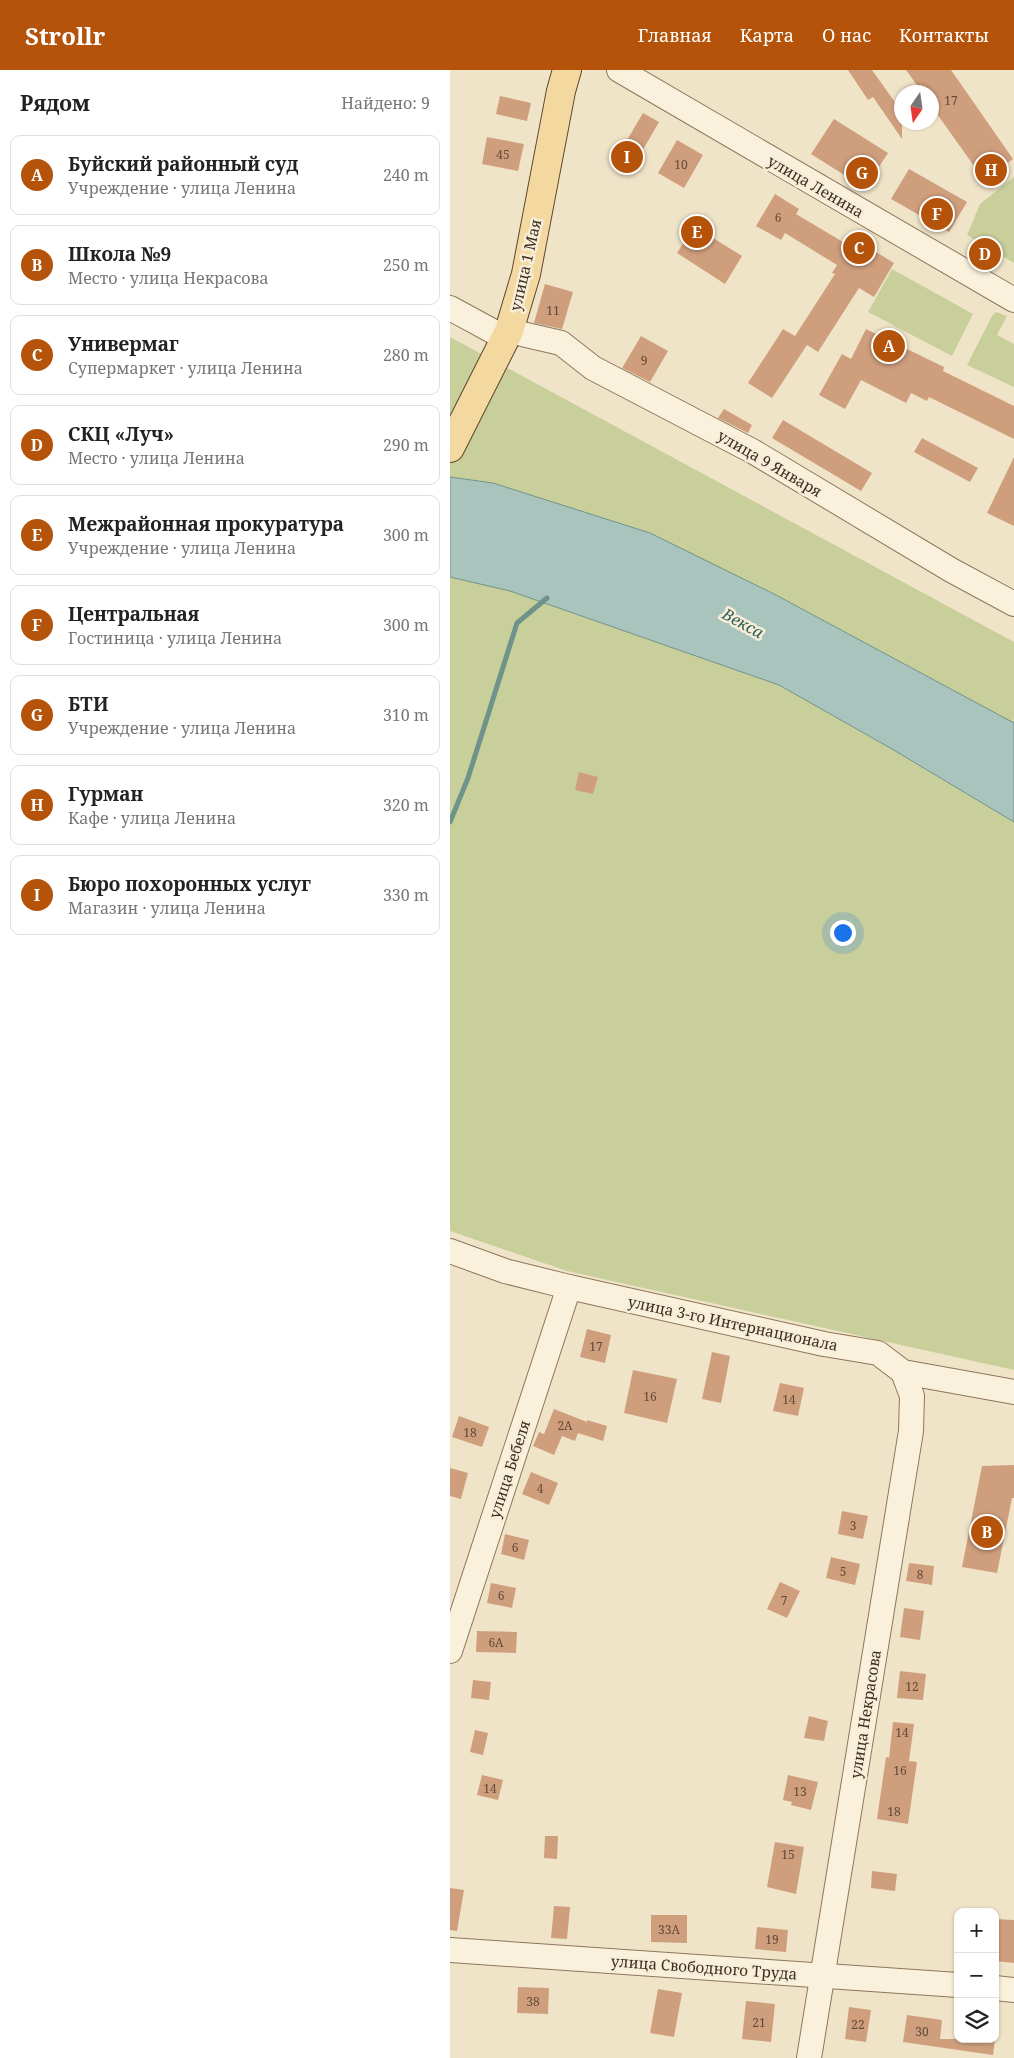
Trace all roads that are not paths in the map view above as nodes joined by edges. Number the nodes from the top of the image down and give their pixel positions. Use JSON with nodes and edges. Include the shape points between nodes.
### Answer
{"nodes":[{"id":1,"x":567,"y":70,"type":"edge"},
{"id":2,"x":619,"y":70,"type":"edge"},
{"id":3,"x":1014,"y":300,"type":"edge"},
{"id":4,"x":450,"y":308,"type":"edge"},
{"id":5,"x":496,"y":333,"type":"dead end"},
{"id":6,"x":522,"y":334,"type":"dead end"},
{"id":7,"x":450,"y":448,"type":"edge"},
{"id":8,"x":1014,"y":604,"type":"edge"},
{"id":9,"x":450,"y":1251,"type":"edge"},
{"id":10,"x":569,"y":1287,"type":"junction"},
{"id":11,"x":904,"y":1372,"type":"junction"},
{"id":12,"x":1014,"y":1392,"type":"edge"},
{"id":13,"x":450,"y":1651,"type":"edge"},
{"id":14,"x":450,"y":1950,"type":"edge"},
{"id":15,"x":822,"y":1975,"type":"junction"},
{"id":16,"x":954,"y":1986,"type":"edge"},
{"id":17,"x":999,"y":1988,"type":"edge"},
{"id":18,"x":1014,"y":1990,"type":"edge"},
{"id":19,"x":809,"y":2058,"type":"edge"}],
"edges":[{"from":1,"to":7,"type":"main road","name":"улица 1 Мая","via":[[523,284],[509,331]]},
{"from":2,"to":3,"type":"street","name":"улица Ленина"},
{"from":4,"to":5,"type":"street"},
{"from":6,"to":8,"type":"street","name":"улица 9 Января","via":[[561,343],[593,368],[754,452]]},
{"from":9,"to":10,"type":"street","name":"улица 3-го Интернационала","via":[[504,1271]]},
{"from":10,"to":11,"type":"street","name":"улица 3-го Интернационала","via":[[878,1353]]},
{"from":10,"to":13,"type":"street","name":"улица Бебеля"},
{"from":11,"to":12,"type":"street","name":"улица 3-го Интернационала"},
{"from":11,"to":15,"type":"street","name":"улица Некрасова","via":[[912,1396],[911,1431]]},
{"from":14,"to":15,"type":"street","name":"улица Свободного Труда"},
{"from":15,"to":16,"type":"street","name":"улица Свободного Труда"},
{"from":15,"to":19,"type":"street","name":"улица Некрасова"},
{"from":17,"to":18,"type":"street"}]}
